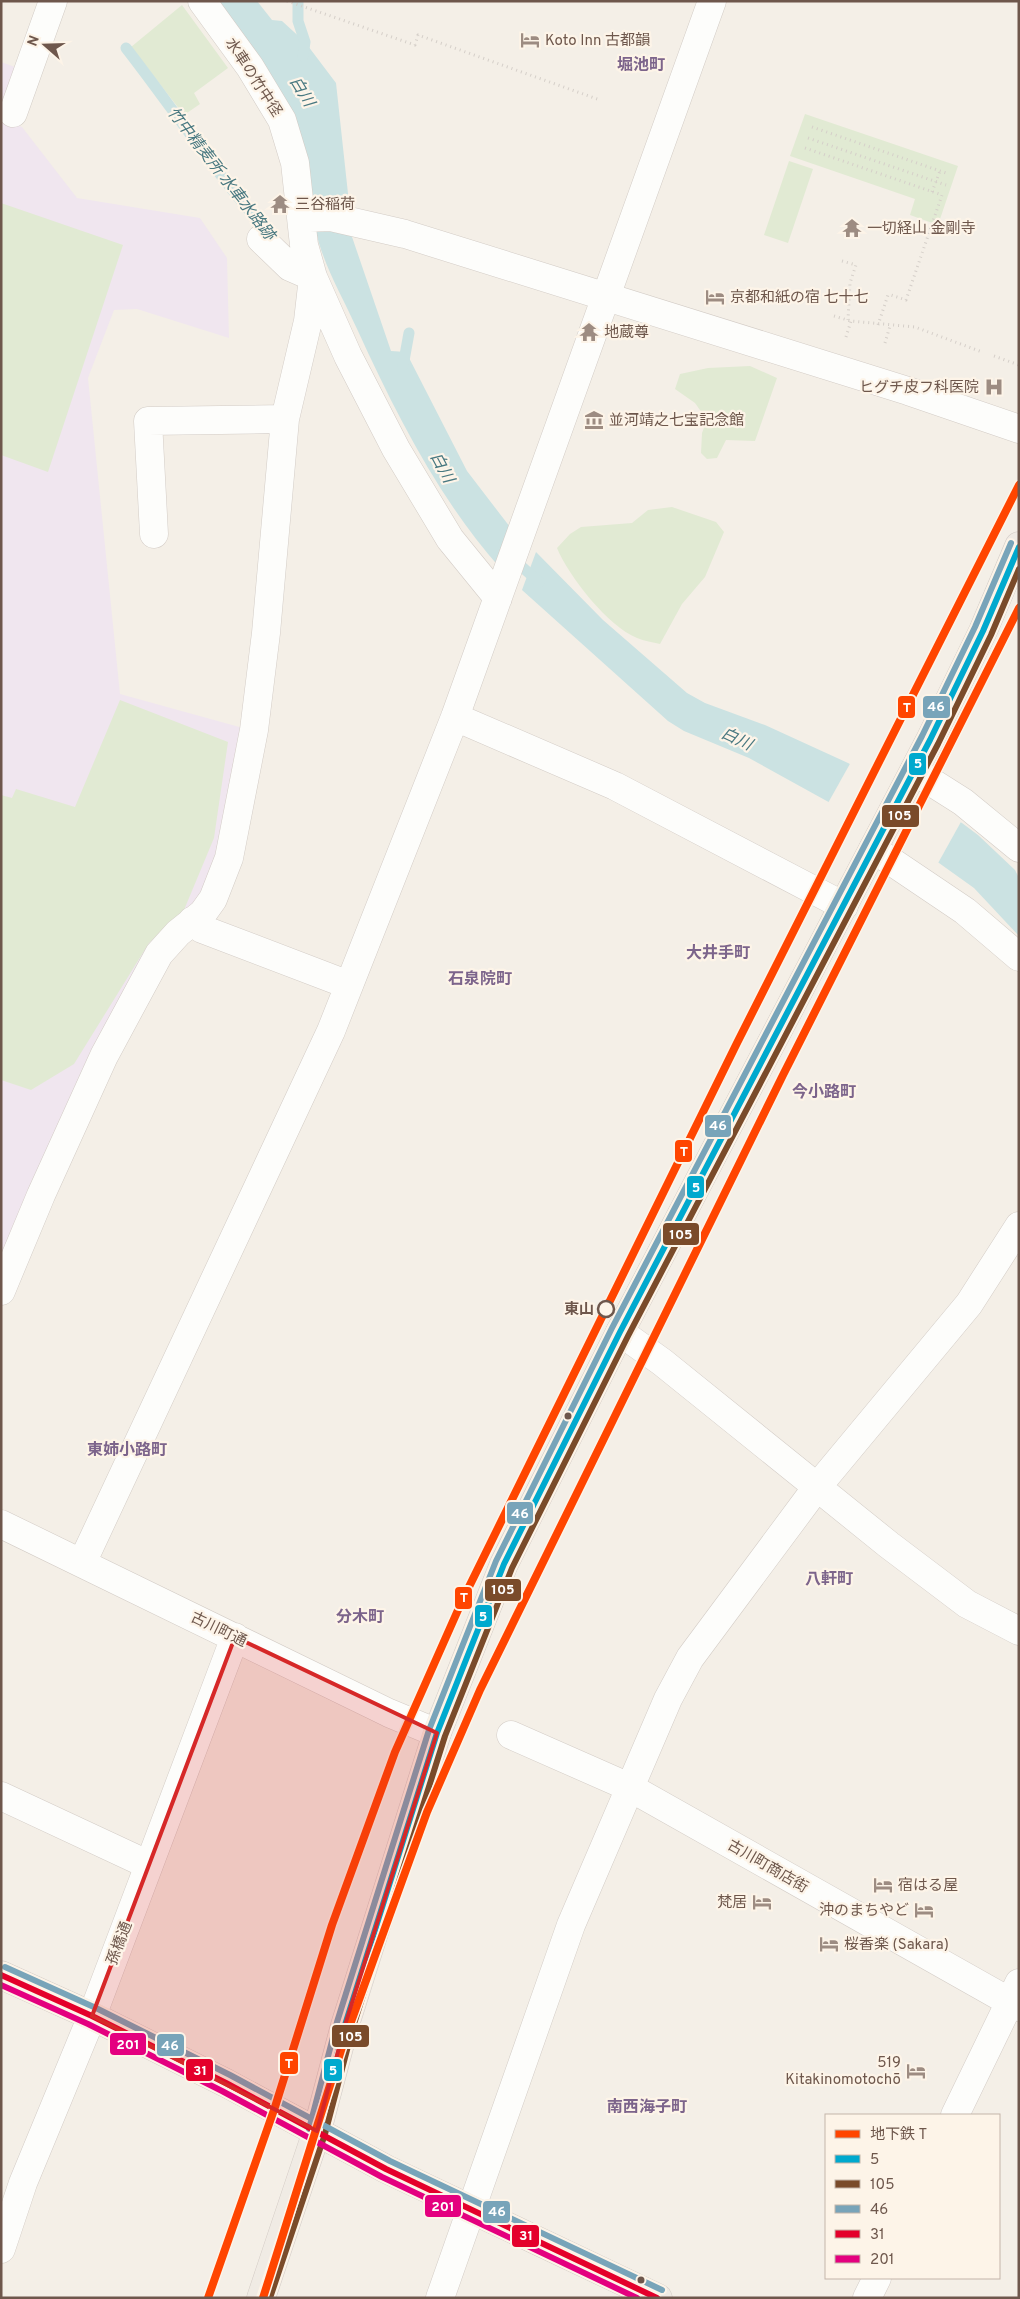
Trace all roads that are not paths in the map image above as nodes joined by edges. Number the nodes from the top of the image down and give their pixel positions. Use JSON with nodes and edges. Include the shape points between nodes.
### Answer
{"nodes":[{"id":1,"x":53,"y":1,"type":"edge"},
{"id":2,"x":202,"y":1,"type":"edge"},
{"id":3,"x":712,"y":1,"type":"edge"},
{"id":4,"x":13,"y":113,"type":"dead end"},
{"id":5,"x":306,"y":217,"type":"junction"},
{"id":6,"x":261,"y":239,"type":"dead end"},
{"id":7,"x":313,"y":277,"type":"junction"},
{"id":8,"x":606,"y":298,"type":"junction"},
{"id":9,"x":285,"y":418,"type":"junction"},
{"id":10,"x":1019,"y":429,"type":"edge"},
{"id":11,"x":154,"y":534,"type":"dead end"},
{"id":12,"x":1019,"y":546,"type":"edge"},
{"id":13,"x":502,"y":589,"type":"junction"},
{"id":14,"x":456,"y":717,"type":"junction"},
{"id":15,"x":910,"y":779,"type":"junction"},
{"id":16,"x":877,"y":844,"type":"junction"},
{"id":17,"x":1019,"y":848,"type":"edge"},
{"id":18,"x":844,"y":906,"type":"junction"},
{"id":19,"x":192,"y":921,"type":"junction"},
{"id":20,"x":1019,"y":957,"type":"edge"},
{"id":21,"x":349,"y":985,"type":"junction"},
{"id":22,"x":1019,"y":1226,"type":"edge"},
{"id":23,"x":1,"y":1291,"type":"edge"},
{"id":24,"x":620,"y":1332,"type":"junction"},
{"id":25,"x":817,"y":1487,"type":"junction"},
{"id":26,"x":1,"y":1524,"type":"edge"},
{"id":27,"x":82,"y":1563,"type":"junction"},
{"id":28,"x":1019,"y":1631,"type":"edge"},
{"id":29,"x":235,"y":1637,"type":"junction"},
{"id":30,"x":437,"y":1733,"type":"junction"},
{"id":31,"x":511,"y":1735,"type":"dead end"},
{"id":32,"x":629,"y":1787,"type":"junction"},
{"id":33,"x":1,"y":1796,"type":"edge"},
{"id":34,"x":149,"y":1865,"type":"junction"},
{"id":35,"x":1,"y":1975,"type":"edge"},
{"id":36,"x":1015,"y":1997,"type":"edge"},
{"id":37,"x":92,"y":2016,"type":"junction"},
{"id":38,"x":956,"y":2114,"type":"edge"},
{"id":39,"x":317,"y":2131,"type":"junction"},
{"id":40,"x":472,"y":2209,"type":"junction"},
{"id":41,"x":1,"y":2249,"type":"edge"},
{"id":42,"x":876,"y":2279,"type":"edge"},
{"id":43,"x":261,"y":2298,"type":"edge"},
{"id":44,"x":440,"y":2298,"type":"edge"},
{"id":45,"x":658,"y":2298,"type":"edge"},
{"id":46,"x":867,"y":2298,"type":"edge"}],
"edges":[{"from":1,"to":4,"type":"street"},
{"from":2,"to":5,"type":"street","name":"水車の竹中径","via":[[250,67],[282,120]]},
{"from":3,"to":8,"type":"street"},
{"from":5,"to":7,"type":"street","name":"水車の竹中径","via":[[304,245]]},
{"from":5,"to":8,"type":"street","via":[[331,216],[405,234]]},
{"from":6,"to":7,"type":"street","via":[[290,267]]},
{"from":7,"to":9,"type":"street","via":[[308,321]]},
{"from":7,"to":13,"type":"street","via":[[348,356],[396,449],[450,539]]},
{"from":8,"to":10,"type":"street","via":[[908,391]]},
{"from":8,"to":13,"type":"street"},
{"from":9,"to":11,"type":"street","via":[[148,422]]},
{"from":9,"to":19,"type":"street","via":[[266,634],[252,739],[230,858],[213,899]]},
{"from":12,"to":15,"type":"main road","via":[[983,631]]},
{"from":13,"to":14,"type":"street"},
{"from":14,"to":18,"type":"street","via":[[615,786]]},
{"from":14,"to":21,"type":"street"},
{"from":15,"to":16,"type":"main road"},
{"from":15,"to":17,"type":"street","via":[[963,802]]},
{"from":16,"to":18,"type":"main road"},
{"from":16,"to":20,"type":"street"},
{"from":18,"to":24,"type":"main road"},
{"from":19,"to":21,"type":"street","via":[[202,929]]},
{"from":19,"to":23,"type":"street","via":[[159,954],[104,1056]]},
{"from":21,"to":27,"type":"street","via":[[331,1031]]},
{"from":22,"to":25,"type":"street","via":[[969,1304]]},
{"from":24,"to":25,"type":"street"},
{"from":24,"to":30,"type":"main road","via":[[504,1564]]},
{"from":25,"to":28,"type":"street","via":[[967,1604]]},
{"from":25,"to":32,"type":"street","via":[[690,1658]]},
{"from":26,"to":27,"type":"street","name":"古川町通"},
{"from":27,"to":29,"type":"street","name":"古川町通"},
{"from":29,"to":30,"type":"street","name":"古川町通","via":[[389,1713]]},
{"from":29,"to":34,"type":"street","name":"孫橋通"},
{"from":30,"to":39,"type":"main road","via":[[345,2025]]},
{"from":31,"to":32,"type":"street","name":"古川町商店街"},
{"from":32,"to":36,"type":"street","name":"古川町商店街"},
{"from":32,"to":40,"type":"street","via":[[571,1925]]},
{"from":33,"to":34,"type":"street"},
{"from":34,"to":37,"type":"street","name":"孫橋通"},
{"from":35,"to":37,"type":"main road"},
{"from":36,"to":38,"type":"street"},
{"from":37,"to":39,"type":"main road"},
{"from":37,"to":41,"type":"street","name":"孫橋通","via":[[23,2183]]},
{"from":39,"to":40,"type":"main road"},
{"from":39,"to":43,"type":"main road"},
{"from":40,"to":44,"type":"street"},
{"from":40,"to":45,"type":"main road"},
{"from":42,"to":46,"type":"street"}]}
